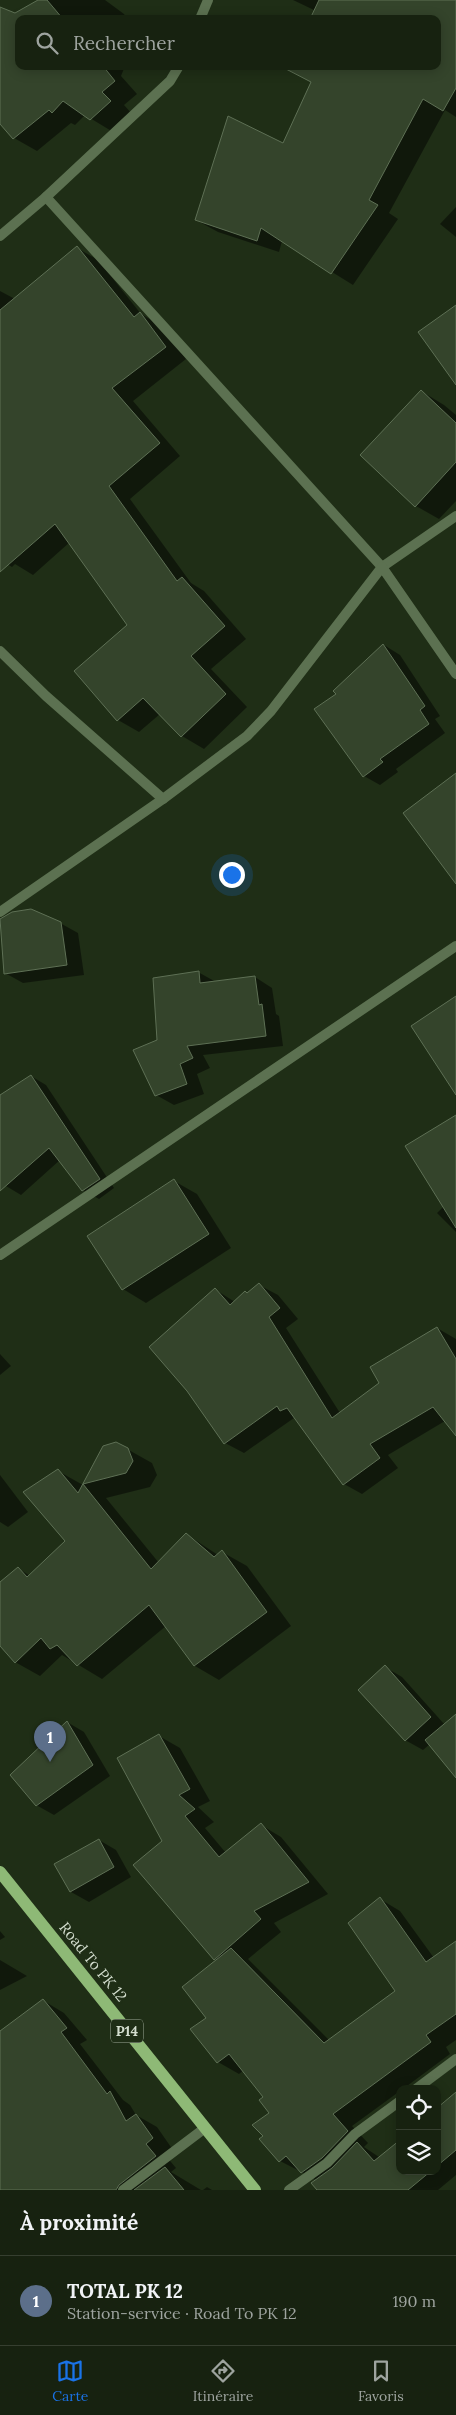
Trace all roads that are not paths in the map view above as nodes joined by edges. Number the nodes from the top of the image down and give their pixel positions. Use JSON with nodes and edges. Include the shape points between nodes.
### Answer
{"nodes":[{"id":1,"x":208,"y":0,"type":"edge"},
{"id":2,"x":202,"y":15,"type":"edge"},
{"id":3,"x":176,"y":70,"type":"edge"},
{"id":4,"x":46,"y":198,"type":"junction"},
{"id":5,"x":0,"y":236,"type":"edge"},
{"id":6,"x":456,"y":516,"type":"edge"},
{"id":7,"x":382,"y":567,"type":"junction"},
{"id":8,"x":0,"y":651,"type":"edge"},
{"id":9,"x":456,"y":674,"type":"edge"},
{"id":10,"x":164,"y":799,"type":"junction"},
{"id":11,"x":0,"y":912,"type":"edge"},
{"id":12,"x":456,"y":946,"type":"edge"},
{"id":13,"x":1,"y":1251,"type":"edge"},
{"id":14,"x":0,"y":1872,"type":"edge"},
{"id":15,"x":456,"y":2059,"type":"edge"},
{"id":16,"x":421,"y":2085,"type":"edge"},
{"id":17,"x":396,"y":2104,"type":"edge"},
{"id":18,"x":205,"y":2128,"type":"junction"},
{"id":19,"x":123,"y":2190,"type":"edge"},
{"id":20,"x":255,"y":2190,"type":"edge"},
{"id":21,"x":289,"y":2190,"type":"edge"}],
"edges":[{"from":1,"to":2,"type":"street"},
{"from":3,"to":4,"type":"street","via":[[170,80]]},
{"from":4,"to":5,"type":"street"},
{"from":4,"to":7,"type":"street"},
{"from":6,"to":7,"type":"street"},
{"from":7,"to":9,"type":"street"},
{"from":7,"to":10,"type":"street","via":[[271,711],[247,736]]},
{"from":8,"to":10,"type":"street","via":[[46,696]]},
{"from":10,"to":11,"type":"street"},
{"from":12,"to":13,"type":"street"},
{"from":14,"to":18,"type":"main road","name":"Road To PK 12","number":"P14"},
{"from":15,"to":16,"type":"street"},
{"from":17,"to":21,"type":"street","via":[[355,2134],[327,2163]]},
{"from":18,"to":19,"type":"street"},
{"from":18,"to":20,"type":"main road","name":"Road To PK 12","number":"P14"}]}
